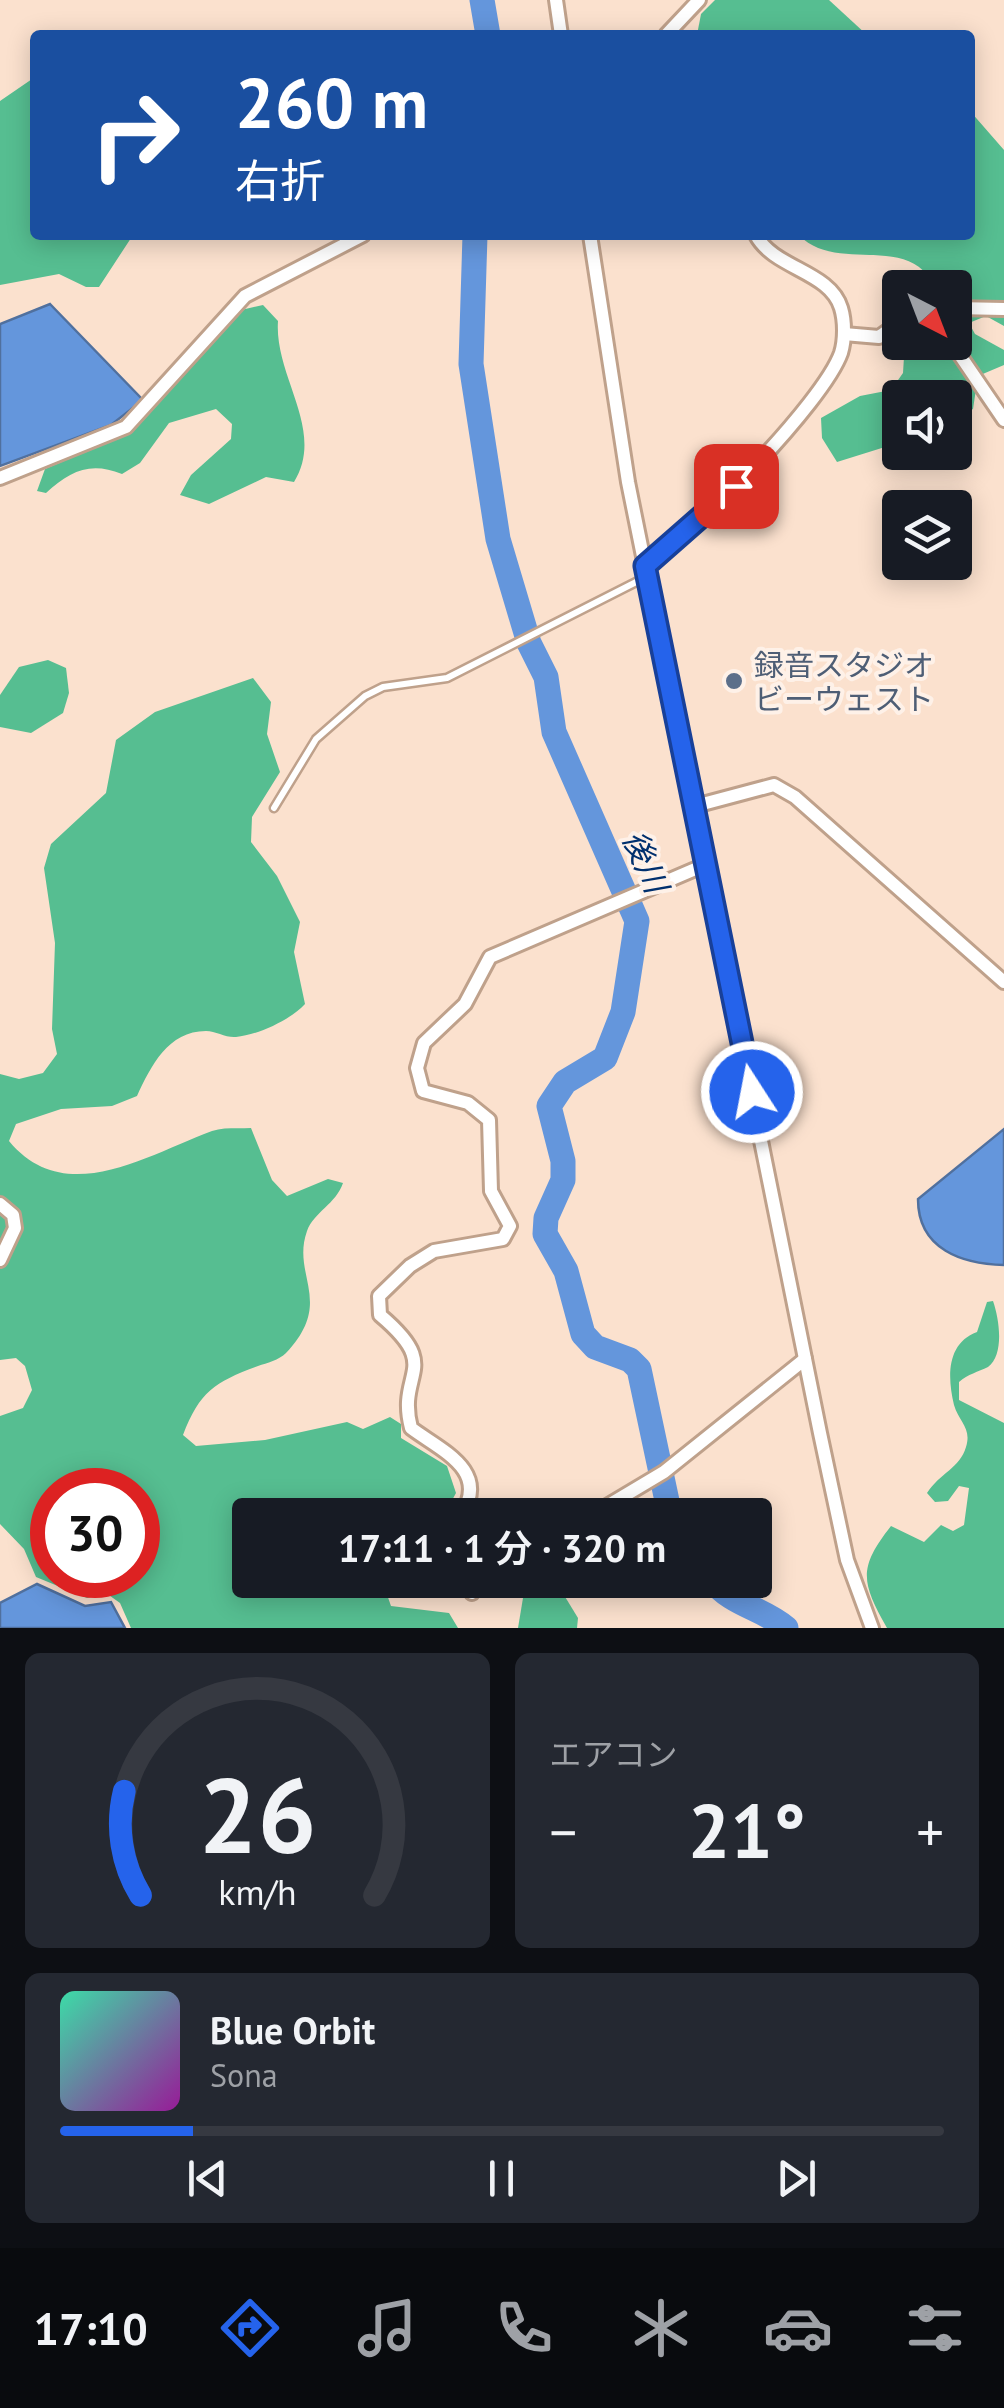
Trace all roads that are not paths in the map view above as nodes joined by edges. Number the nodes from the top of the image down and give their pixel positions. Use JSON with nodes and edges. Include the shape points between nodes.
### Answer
{"nodes":[{"id":1,"x":556,"y":0,"type":"edge"},
{"id":2,"x":699,"y":0,"type":"edge"},
{"id":3,"x":560,"y":30,"type":"edge"},
{"id":4,"x":671,"y":30,"type":"edge"},
{"id":5,"x":353,"y":240,"type":"edge"},
{"id":6,"x":591,"y":240,"type":"edge"},
{"id":7,"x":759,"y":240,"type":"edge"},
{"id":8,"x":972,"y":308,"type":"edge"},
{"id":9,"x":1004,"y":309,"type":"edge"},
{"id":10,"x":844,"y":334,"type":"junction"},
{"id":11,"x":882,"y":335,"type":"edge"},
{"id":12,"x":962,"y":360,"type":"edge"},
{"id":13,"x":1004,"y":420,"type":"edge"},
{"id":14,"x":0,"y":478,"type":"edge"},
{"id":15,"x":646,"y":571,"type":"junction"},
{"id":16,"x":695,"y":806,"type":"junction"},
{"id":17,"x":274,"y":808,"type":"dead end"},
{"id":18,"x":706,"y":864,"type":"junction"},
{"id":19,"x":1004,"y":982,"type":"edge"},
{"id":20,"x":0,"y":1204,"type":"edge"},
{"id":21,"x":0,"y":1260,"type":"edge"},
{"id":22,"x":805,"y":1358,"type":"junction"},
{"id":23,"x":469,"y":1498,"type":"edge"},
{"id":24,"x":621,"y":1498,"type":"edge"},
{"id":25,"x":872,"y":1628,"type":"edge"}],
"edges":[{"from":1,"to":3,"type":"street"},
{"from":2,"to":4,"type":"street"},
{"from":5,"to":14,"type":"street","via":[[244,296],[126,427]]},
{"from":6,"to":15,"type":"street"},
{"from":7,"to":10,"type":"street","via":[[769,254],[835,296]]},
{"from":8,"to":9,"type":"street"},
{"from":10,"to":11,"type":"street"},
{"from":10,"to":15,"type":"street","via":[[841,353],[803,409],[736,486]]},
{"from":12,"to":13,"type":"street"},
{"from":15,"to":16,"type":"street"},
{"from":15,"to":17,"type":"lane","via":[[447,678],[365,696],[316,739]]},
{"from":16,"to":18,"type":"street"},
{"from":16,"to":19,"type":"street","via":[[774,785]]},
{"from":18,"to":22,"type":"street"},
{"from":18,"to":23,"type":"street","via":[[490,956],[465,1004],[419,1055],[423,1090],[468,1103],[489,1120],[491,1191],[510,1226],[503,1240],[434,1252],[379,1296],[380,1315],[416,1358],[412,1428],[449,1450],[468,1478]]},
{"from":20,"to":21,"type":"street","via":[[13,1215],[15,1228]]},
{"from":22,"to":24,"type":"street","via":[[660,1475]]},
{"from":22,"to":25,"type":"street","via":[[847,1560]]}]}
